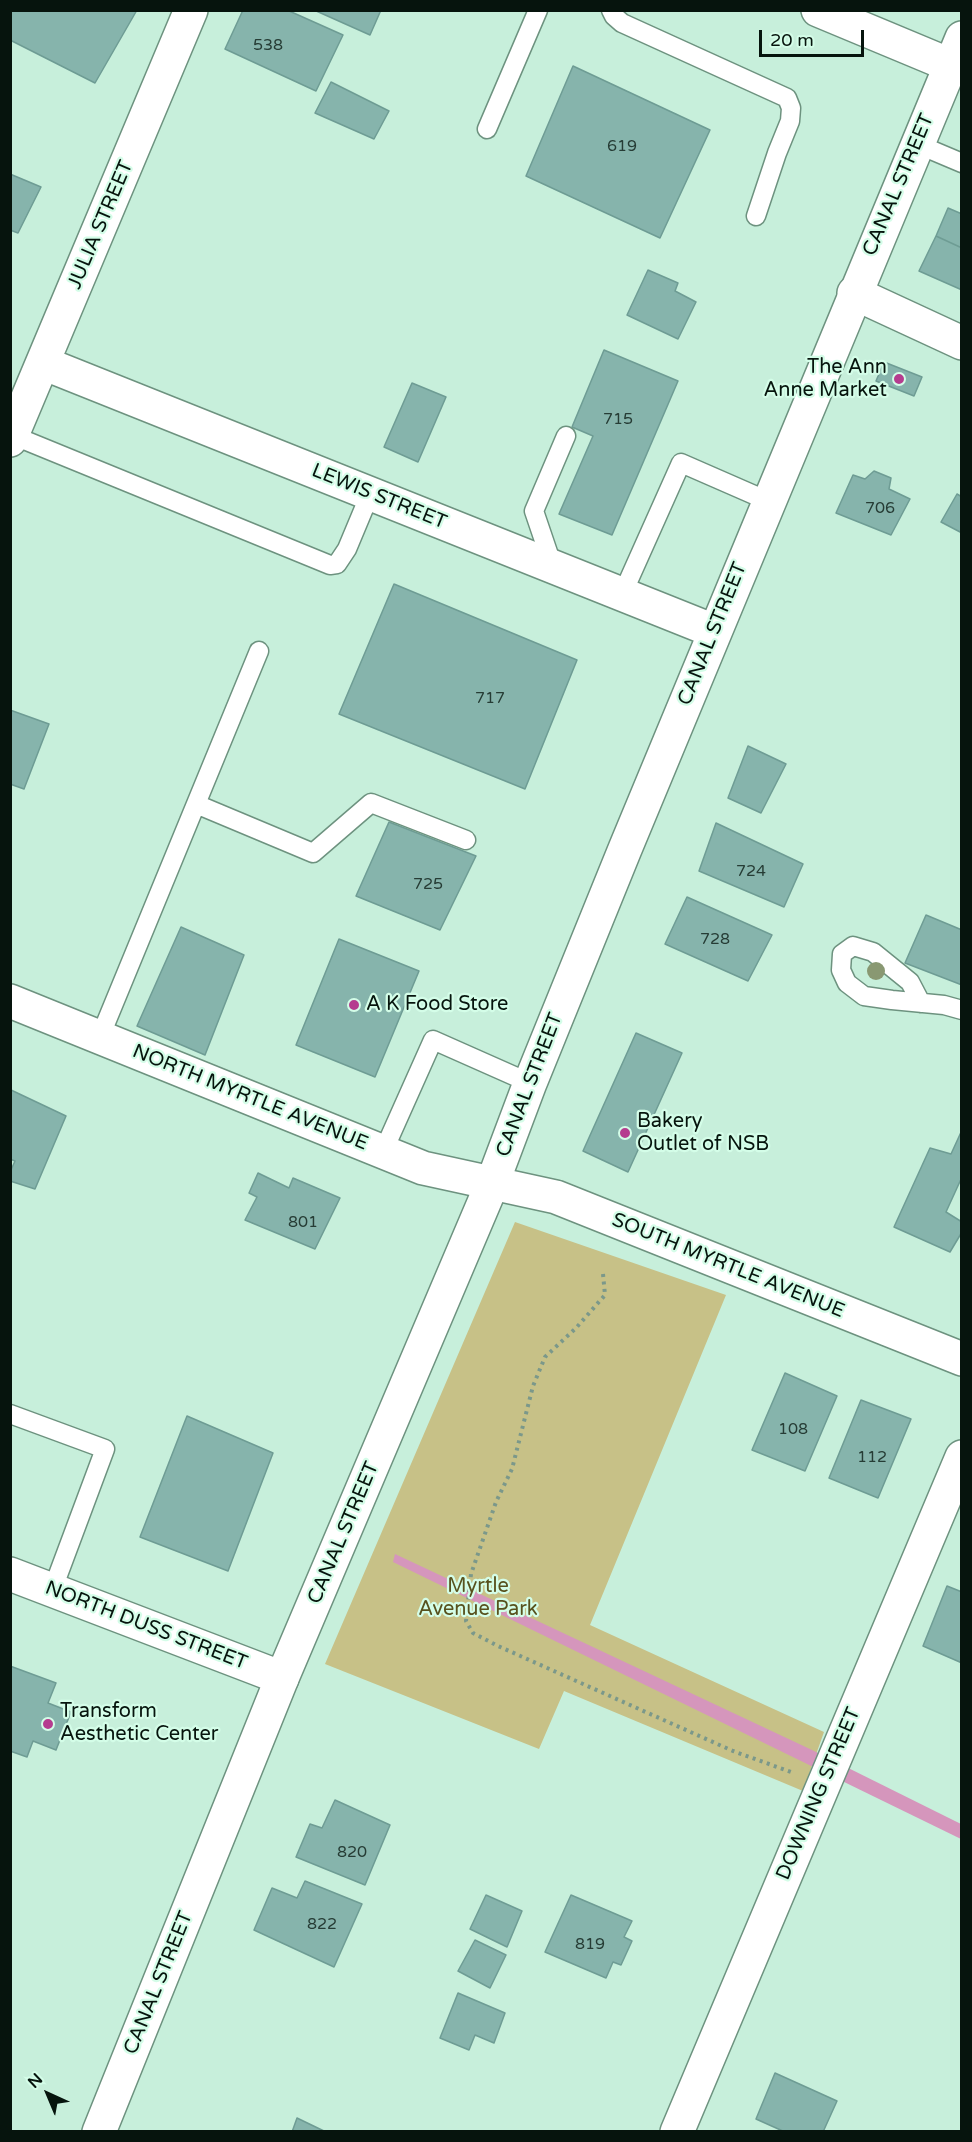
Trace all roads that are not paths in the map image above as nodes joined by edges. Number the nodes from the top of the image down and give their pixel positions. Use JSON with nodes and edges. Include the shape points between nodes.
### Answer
{"nodes":[{"id":1,"x":191,"y":10,"type":"edge"},
{"id":2,"x":538,"y":10,"type":"edge"},
{"id":3,"x":611,"y":10,"type":"edge"},
{"id":4,"x":818,"y":10,"type":"edge"},
{"id":5,"x":956,"y":51,"type":"edge"},
{"id":6,"x":487,"y":129,"type":"dead end"},
{"id":7,"x":917,"y":144,"type":"junction"},
{"id":8,"x":962,"y":163,"type":"edge"},
{"id":9,"x":756,"y":216,"type":"dead end"},
{"id":10,"x":854,"y":293,"type":"junction"},
{"id":11,"x":962,"y":343,"type":"edge"},
{"id":12,"x":43,"y":363,"type":"junction"},
{"id":13,"x":566,"y":436,"type":"dead end"},
{"id":14,"x":11,"y":437,"type":"edge"},
{"id":15,"x":370,"y":494,"type":"junction"},
{"id":16,"x":768,"y":501,"type":"junction"},
{"id":17,"x":553,"y":567,"type":"junction"},
{"id":18,"x":622,"y":595,"type":"junction"},
{"id":19,"x":714,"y":631,"type":"junction"},
{"id":20,"x":259,"y":651,"type":"dead end"},
{"id":21,"x":196,"y":804,"type":"junction"},
{"id":22,"x":466,"y":840,"type":"dead end"},
{"id":23,"x":10,"y":1001,"type":"edge"},
{"id":24,"x":921,"y":1003,"type":"dead end"},
{"id":25,"x":962,"y":1010,"type":"edge"},
{"id":26,"x":100,"y":1037,"type":"junction"},
{"id":27,"x":530,"y":1083,"type":"junction"},
{"id":28,"x":383,"y":1152,"type":"junction"},
{"id":29,"x":492,"y":1184,"type":"junction"},
{"id":30,"x":962,"y":1359,"type":"edge"},
{"id":31,"x":10,"y":1414,"type":"edge"},
{"id":32,"x":962,"y":1457,"type":"edge"},
{"id":33,"x":10,"y":1574,"type":"edge"},
{"id":34,"x":52,"y":1590,"type":"junction"},
{"id":35,"x":282,"y":1678,"type":"junction"},
{"id":36,"x":99,"y":2132,"type":"edge"},
{"id":37,"x":677,"y":2132,"type":"edge"}],
"edges":[{"from":1,"to":12,"type":"street","name":"JULIA STREET"},
{"from":2,"to":6,"type":"lane"},
{"from":3,"to":9,"type":"lane","via":[[622,24],[787,98],[790,121]]},
{"from":4,"to":5,"type":"street"},
{"from":5,"to":7,"type":"street","name":"CANAL STREET"},
{"from":7,"to":8,"type":"lane"},
{"from":7,"to":10,"type":"street","name":"CANAL STREET"},
{"from":10,"to":11,"type":"street"},
{"from":10,"to":16,"type":"street","name":"CANAL STREET"},
{"from":12,"to":14,"type":"street","name":"JULIA STREET"},
{"from":12,"to":15,"type":"street","name":"LEWIS STREET"},
{"from":13,"to":17,"type":"lane","via":[[534,511]]},
{"from":14,"to":15,"type":"lane","via":[[330,565],[337,564],[347,549]]},
{"from":15,"to":17,"type":"street","name":"LEWIS STREET"},
{"from":16,"to":18,"type":"lane","via":[[681,463]]},
{"from":16,"to":19,"type":"street","name":"CANAL STREET"},
{"from":17,"to":18,"type":"street","name":"LEWIS STREET"},
{"from":18,"to":19,"type":"street","name":"LEWIS STREET"},
{"from":19,"to":27,"type":"street","name":"CANAL STREET"},
{"from":20,"to":21,"type":"lane"},
{"from":21,"to":22,"type":"lane","via":[[313,853],[371,803]]},
{"from":21,"to":26,"type":"lane"},
{"from":23,"to":26,"type":"street","name":"NORTH MYRTLE AVENUE"},
{"from":24,"to":25,"type":"lane"},
{"from":26,"to":28,"type":"street","name":"NORTH MYRTLE AVENUE"},
{"from":27,"to":28,"type":"lane","via":[[432,1040]]},
{"from":27,"to":29,"type":"street","name":"CANAL STREET"},
{"from":28,"to":29,"type":"street","name":"NORTH MYRTLE AVENUE","via":[[423,1168]]},
{"from":29,"to":30,"type":"street","name":"SOUTH MYRTLE AVENUE","via":[[556,1197]]},
{"from":29,"to":35,"type":"street","name":"CANAL STREET"},
{"from":31,"to":34,"type":"lane","via":[[105,1449]]},
{"from":32,"to":37,"type":"street","name":"DOWNING STREET"},
{"from":33,"to":34,"type":"street","name":"NORTH DUSS STREET"},
{"from":34,"to":35,"type":"street","name":"NORTH DUSS STREET"},
{"from":35,"to":36,"type":"street","name":"CANAL STREET"}]}
